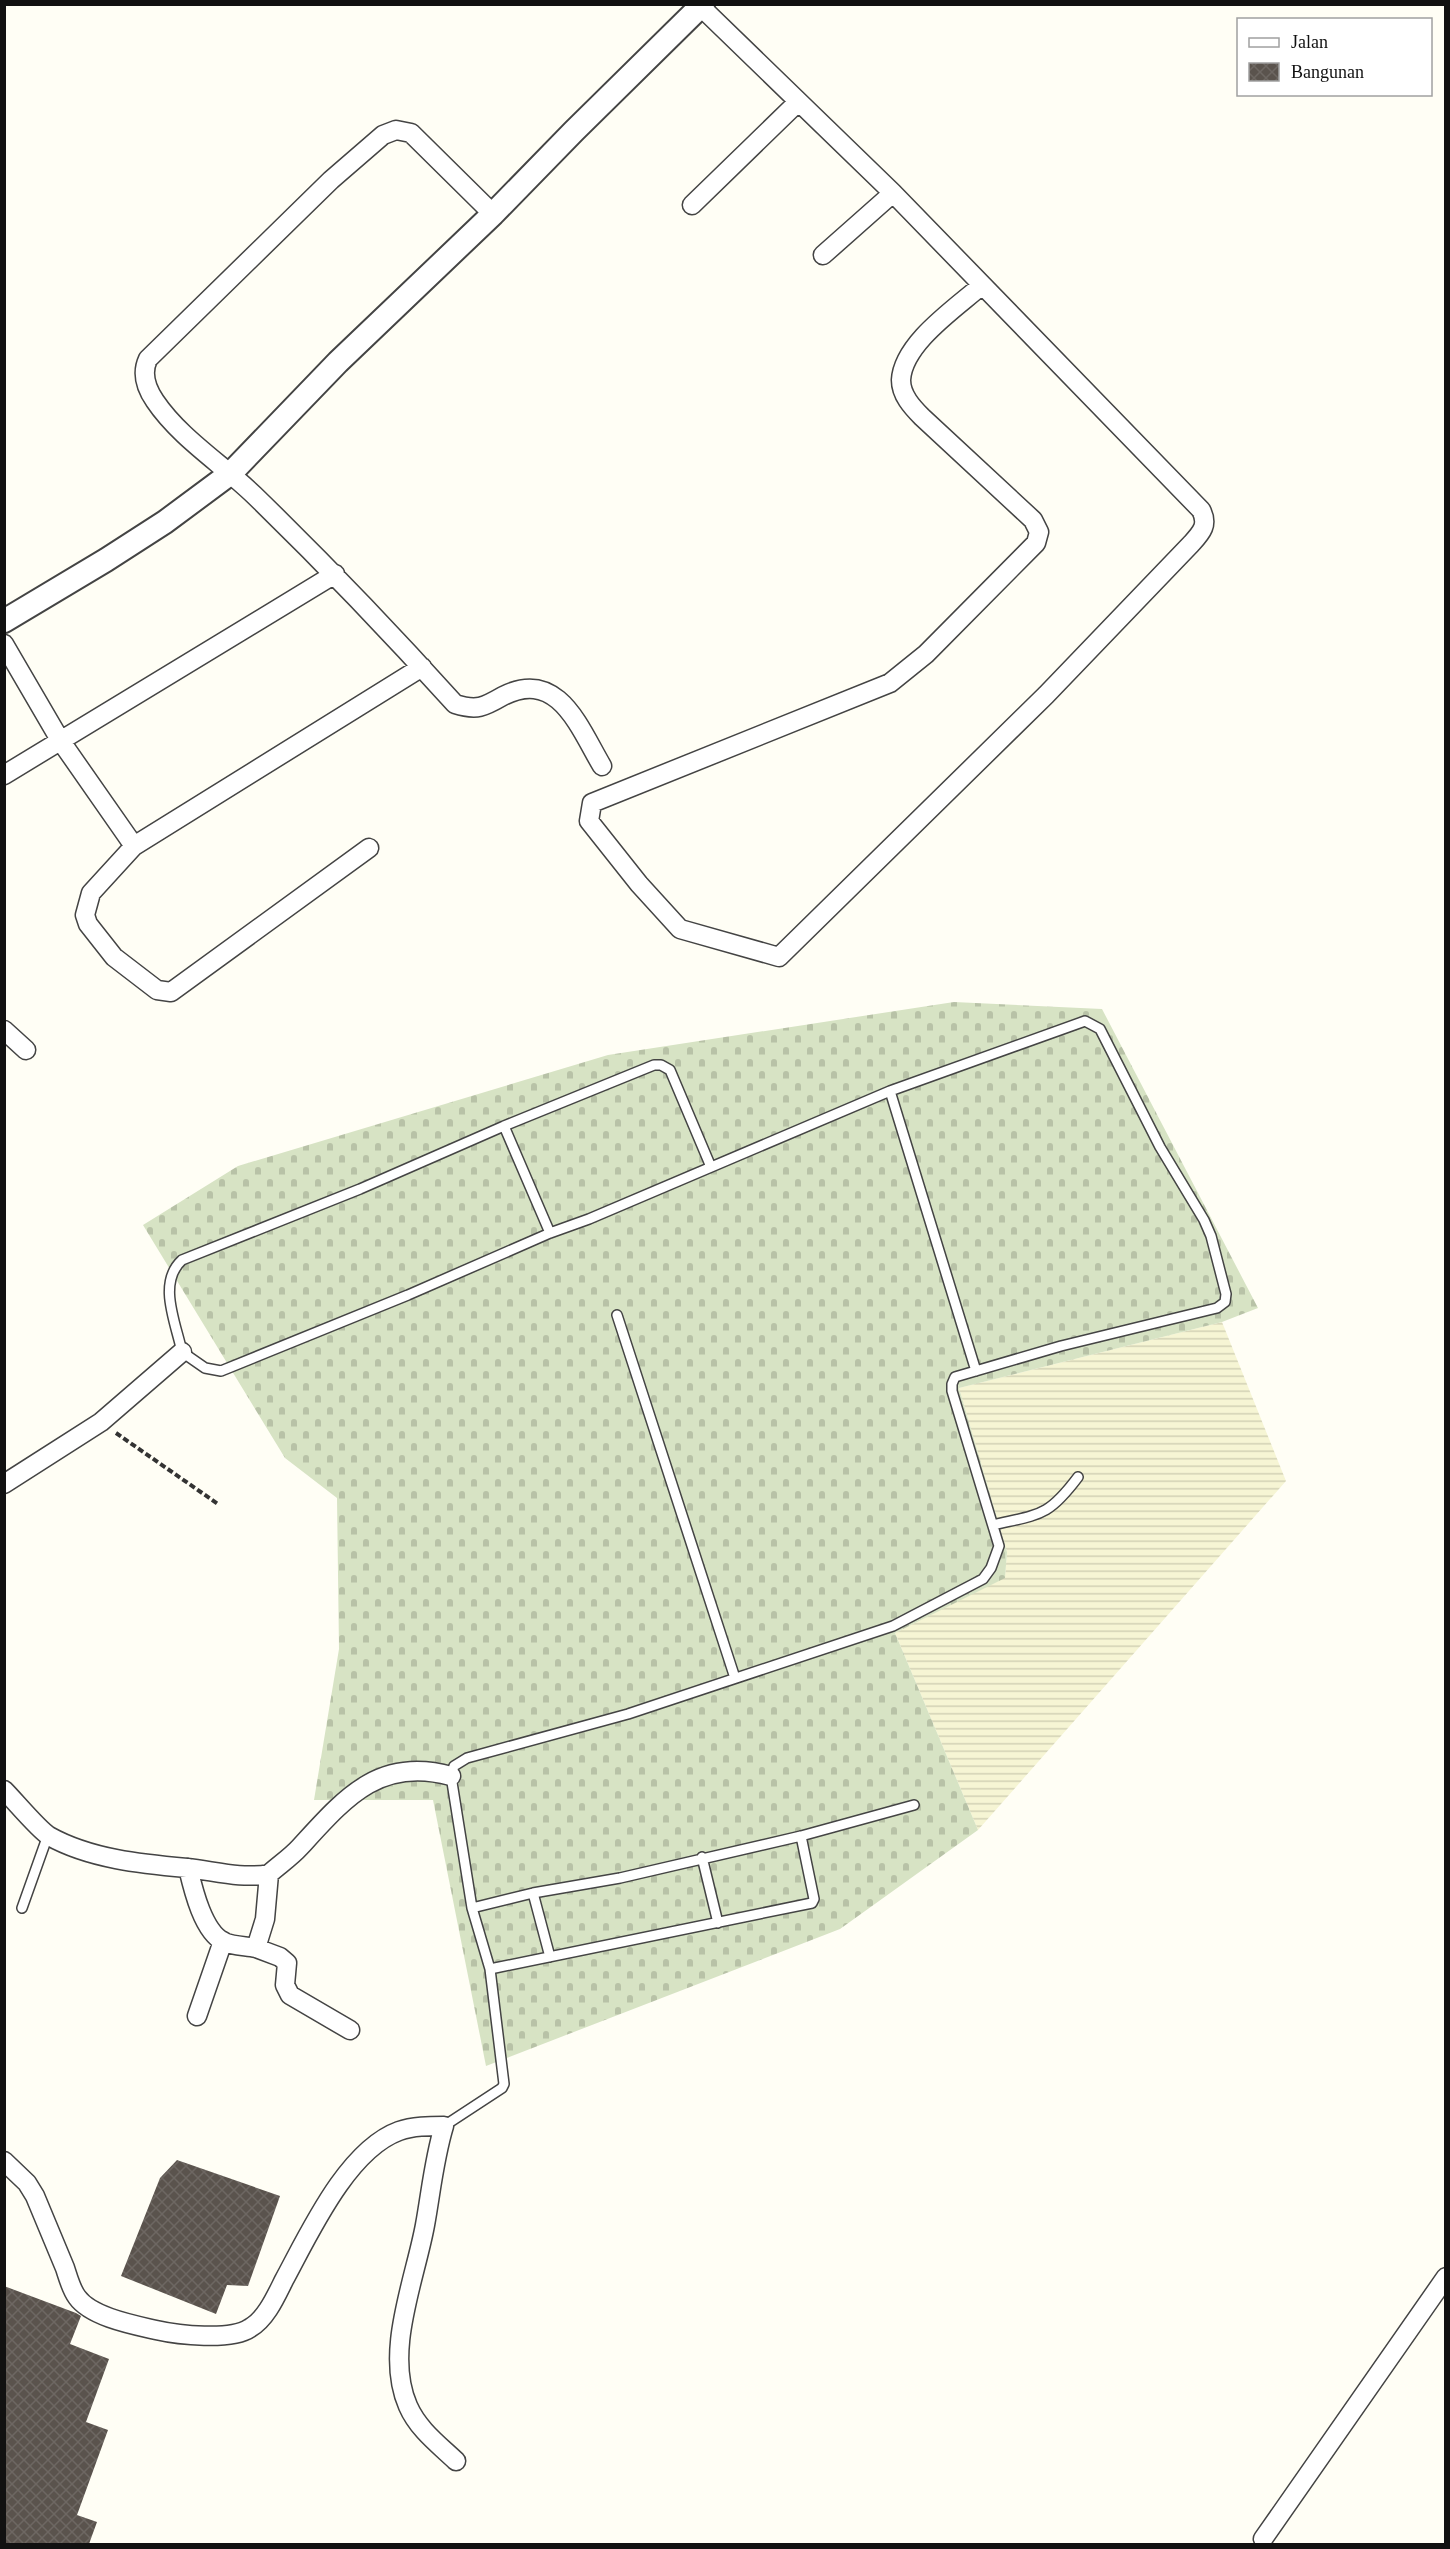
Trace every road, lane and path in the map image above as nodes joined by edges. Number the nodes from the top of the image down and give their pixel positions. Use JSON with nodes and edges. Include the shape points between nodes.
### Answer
{"nodes":[{"id":1,"x":700,"y":5,"type":"edge"},
{"id":2,"x":798,"y":102,"type":"junction"},
{"id":3,"x":893,"y":193,"type":"junction"},
{"id":4,"x":692,"y":205,"type":"dead end"},
{"id":5,"x":493,"y":214,"type":"junction"},
{"id":6,"x":823,"y":255,"type":"dead end"},
{"id":7,"x":982,"y":285,"type":"junction"},
{"id":8,"x":231,"y":473,"type":"junction"},
{"id":9,"x":335,"y":574,"type":"junction"},
{"id":10,"x":4,"y":621,"type":"edge"},
{"id":11,"x":4,"y":644,"type":"edge"},
{"id":12,"x":422,"y":667,"type":"junction"},
{"id":13,"x":60,"y":740,"type":"junction"},
{"id":14,"x":602,"y":766,"type":"dead end"},
{"id":15,"x":4,"y":775,"type":"edge"},
{"id":16,"x":134,"y":846,"type":"junction"},
{"id":17,"x":369,"y":848,"type":"dead end"},
{"id":18,"x":4,"y":1030,"type":"edge"},
{"id":19,"x":26,"y":1050,"type":"dead end"},
{"id":20,"x":890,"y":1091,"type":"junction"},
{"id":21,"x":504,"y":1126,"type":"junction"},
{"id":22,"x":711,"y":1167,"type":"junction"},
{"id":23,"x":550,"y":1233,"type":"junction"},
{"id":24,"x":617,"y":1315,"type":"dead end"},
{"id":25,"x":182,"y":1352,"type":"junction"},
{"id":26,"x":976,"y":1371,"type":"junction"},
{"id":27,"x":101,"y":1422,"type":"junction"},
{"id":28,"x":1078,"y":1477,"type":"dead end"},
{"id":29,"x":4,"y":1484,"type":"edge"},
{"id":30,"x":218,"y":1504,"type":"dead end"},
{"id":31,"x":993,"y":1525,"type":"junction"},
{"id":32,"x":735,"y":1678,"type":"junction"},
{"id":33,"x":450,"y":1776,"type":"junction"},
{"id":34,"x":4,"y":1790,"type":"edge"},
{"id":35,"x":914,"y":1805,"type":"dead end"},
{"id":36,"x":48,"y":1835,"type":"junction"},
{"id":37,"x":801,"y":1836,"type":"junction"},
{"id":38,"x":702,"y":1857,"type":"junction"},
{"id":39,"x":188,"y":1868,"type":"junction"},
{"id":40,"x":269,"y":1874,"type":"junction"},
{"id":41,"x":533,"y":1893,"type":"junction"},
{"id":42,"x":22,"y":1908,"type":"dead end"},
{"id":43,"x":471,"y":1908,"type":"junction"},
{"id":44,"x":718,"y":1923,"type":"junction"},
{"id":45,"x":223,"y":1941,"type":"junction"},
{"id":46,"x":256,"y":1948,"type":"junction"},
{"id":47,"x":550,"y":1957,"type":"junction"},
{"id":48,"x":490,"y":1969,"type":"junction"},
{"id":49,"x":197,"y":2016,"type":"dead end"},
{"id":50,"x":350,"y":2030,"type":"dead end"},
{"id":51,"x":444,"y":2126,"type":"junction"},
{"id":52,"x":4,"y":2161,"type":"edge"},
{"id":53,"x":1446,"y":2277,"type":"edge"},
{"id":54,"x":456,"y":2461,"type":"dead end"},
{"id":55,"x":1263,"y":2539,"type":"dead end"}],
"edges":[{"from":1,"to":2,"type":"street"},
{"from":1,"to":5,"type":"street"},
{"from":2,"to":3,"type":"street"},
{"from":2,"to":4,"type":"street"},
{"from":3,"to":6,"type":"street"},
{"from":3,"to":7,"type":"street"},
{"from":5,"to":8,"type":"street","via":[[338,362]]},
{"from":5,"to":8,"type":"street","via":[[411,133],[396,130],[383,135],[331,180],[163,344],[146,364],[146,384],[165,414]]},
{"from":7,"to":7,"type":"street","via":[[1201,510],[1203,531],[1046,695],[779,957],[680,929],[590,821],[592,803],[890,683],[926,654],[1036,543],[1039,532],[1033,520],[917,412],[905,398],[901,381],[917,344]]},
{"from":8,"to":9,"type":"street"},
{"from":8,"to":10,"type":"street","via":[[106,561]]},
{"from":9,"to":12,"type":"street"},
{"from":9,"to":13,"type":"street"},
{"from":11,"to":13,"type":"street"},
{"from":12,"to":14,"type":"street","via":[[455,704],[470,709],[526,687],[548,691],[576,720]]},
{"from":12,"to":16,"type":"street"},
{"from":13,"to":15,"type":"street"},
{"from":13,"to":16,"type":"street"},
{"from":16,"to":17,"type":"street","via":[[91,893],[85,915],[114,957],[164,992],[176,989]]},
{"from":18,"to":19,"type":"street"},
{"from":20,"to":22,"type":"lane"},
{"from":20,"to":26,"type":"lane"},
{"from":20,"to":26,"type":"lane","via":[[1089,1021],[1100,1029],[1211,1236],[1226,1294],[1222,1306]]},
{"from":21,"to":22,"type":"lane","via":[[661,1065],[672,1074]]},
{"from":21,"to":23,"type":"lane"},
{"from":21,"to":25,"type":"lane","via":[[182,1260],[175,1266],[168,1285]]},
{"from":22,"to":23,"type":"lane"},
{"from":23,"to":25,"type":"lane","via":[[221,1371],[205,1368]]},
{"from":24,"to":32,"type":"lane"},
{"from":25,"to":27,"type":"street"},
{"from":26,"to":31,"type":"lane","via":[[955,1377],[952,1391]]},
{"from":27,"to":29,"type":"street"},
{"from":27,"to":30,"type":"path"},
{"from":28,"to":31,"type":"lane","via":[[1045,1513]]},
{"from":31,"to":32,"type":"lane","via":[[999,1546],[983,1579],[893,1626]]},
{"from":32,"to":33,"type":"lane","via":[[628,1714],[467,1758],[454,1766]]},
{"from":33,"to":40,"type":"street","via":[[407,1769],[365,1785]]},
{"from":33,"to":43,"type":"lane"},
{"from":34,"to":36,"type":"street"},
{"from":35,"to":37,"type":"lane"},
{"from":36,"to":39,"type":"street","via":[[117,1859]]},
{"from":36,"to":42,"type":"lane"},
{"from":37,"to":38,"type":"lane"},
{"from":37,"to":44,"type":"lane","via":[[813,1903]]},
{"from":38,"to":41,"type":"lane","via":[[620,1878]]},
{"from":38,"to":44,"type":"lane"},
{"from":39,"to":40,"type":"street","via":[[243,1876]]},
{"from":39,"to":45,"type":"street","via":[[198,1906]]},
{"from":40,"to":46,"type":"street","via":[[265,1919]]},
{"from":41,"to":43,"type":"lane"},
{"from":41,"to":47,"type":"lane"},
{"from":43,"to":48,"type":"lane"},
{"from":44,"to":47,"type":"lane"},
{"from":45,"to":46,"type":"street"},
{"from":45,"to":49,"type":"street"},
{"from":46,"to":50,"type":"street","via":[[287,1963],[285,1985],[290,1995]]},
{"from":47,"to":48,"type":"lane"},
{"from":48,"to":51,"type":"lane","via":[[504,2085]]},
{"from":51,"to":52,"type":"street","via":[[399,2130],[379,2141],[354,2166],[323,2208],[258,2321],[250,2329],[215,2335],[190,2336],[128,2323],[105,2316],[77,2298],[35,2196]]},
{"from":51,"to":54,"type":"street","via":[[399,2348],[399,2377],[408,2406],[425,2432]]},
{"from":53,"to":55,"type":"street"}]}
